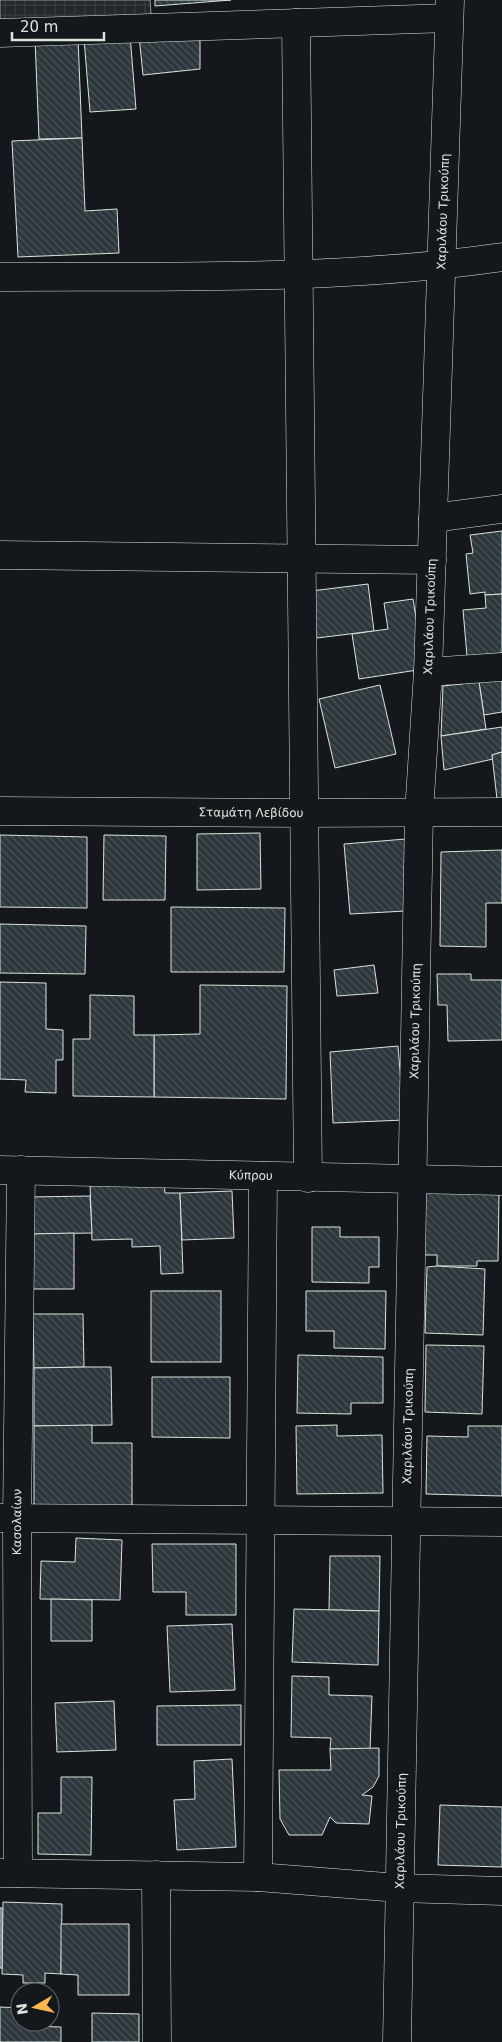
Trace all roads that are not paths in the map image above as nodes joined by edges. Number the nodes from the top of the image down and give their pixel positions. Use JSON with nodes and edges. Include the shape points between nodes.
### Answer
{"nodes":[{"id":1,"x":449,"y":9,"type":"edge"},
{"id":2,"x":296,"y":23,"type":"junction"},
{"id":3,"x":0,"y":33,"type":"edge"},
{"id":4,"x":502,"y":257,"type":"edge"},
{"id":5,"x":440,"y":266,"type":"junction"},
{"id":6,"x":298,"y":275,"type":"junction"},
{"id":7,"x":0,"y":277,"type":"edge"},
{"id":8,"x":502,"y":509,"type":"edge"},
{"id":9,"x":433,"y":518,"type":"junction"},
{"id":10,"x":0,"y":555,"type":"edge"},
{"id":11,"x":302,"y":559,"type":"junction"},
{"id":12,"x":432,"y":560,"type":"junction"},
{"id":13,"x":502,"y":667,"type":"edge"},
{"id":14,"x":428,"y":672,"type":"junction"},
{"id":15,"x":0,"y":811,"type":"edge"},
{"id":16,"x":502,"y":812,"type":"edge"},
{"id":17,"x":304,"y":813,"type":"junction"},
{"id":18,"x":419,"y":813,"type":"junction"},
{"id":19,"x":10,"y":1170,"type":"edge"},
{"id":20,"x":263,"y":1176,"type":"junction"},
{"id":21,"x":308,"y":1178,"type":"junction"},
{"id":22,"x":412,"y":1179,"type":"junction"},
{"id":23,"x":502,"y":1181,"type":"edge"},
{"id":24,"x":9,"y":1518,"type":"edge"},
{"id":25,"x":261,"y":1521,"type":"junction"},
{"id":26,"x":407,"y":1522,"type":"junction"},
{"id":27,"x":502,"y":1522,"type":"edge"},
{"id":28,"x":9,"y":1873,"type":"edge"},
{"id":29,"x":156,"y":1875,"type":"junction"},
{"id":30,"x":258,"y":1877,"type":"junction"},
{"id":31,"x":399,"y":1888,"type":"junction"},
{"id":32,"x":502,"y":1891,"type":"edge"},
{"id":33,"x":157,"y":2042,"type":"edge"},
{"id":34,"x":397,"y":2042,"type":"edge"}],
"edges":[{"from":1,"to":2,"type":"street"},
{"from":1,"to":5,"type":"street","name":"Χαριλάου Τρικούπη"},
{"from":2,"to":3,"type":"street"},
{"from":2,"to":6,"type":"street"},
{"from":4,"to":5,"type":"street"},
{"from":5,"to":6,"type":"street"},
{"from":5,"to":9,"type":"street","name":"Χαριλάου Τρικούπη"},
{"from":6,"to":7,"type":"street"},
{"from":6,"to":11,"type":"street"},
{"from":8,"to":9,"type":"street"},
{"from":9,"to":12,"type":"street","name":"Χαριλάου Τρικούπη"},
{"from":10,"to":11,"type":"street"},
{"from":11,"to":12,"type":"street"},
{"from":11,"to":17,"type":"street"},
{"from":12,"to":14,"type":"street","name":"Χαριλάου Τρικούπη"},
{"from":13,"to":14,"type":"street"},
{"from":14,"to":18,"type":"street","name":"Χαριλάου Τρικούπη"},
{"from":15,"to":17,"type":"street","name":"Σταμάτη Λεβίδου"},
{"from":16,"to":18,"type":"street","name":"Σταμάτη Λεβίδου"},
{"from":17,"to":18,"type":"street","name":"Σταμάτη Λεβίδου"},
{"from":17,"to":21,"type":"street"},
{"from":18,"to":22,"type":"street","name":"Χαριλάου Τρικούπη"},
{"from":19,"to":20,"type":"street","name":"Κύπρου"},
{"from":19,"to":24,"type":"street","name":"Κασολαίων"},
{"from":20,"to":21,"type":"street","name":"Κύπρου"},
{"from":20,"to":25,"type":"street"},
{"from":21,"to":22,"type":"street","name":"Κύπρου"},
{"from":22,"to":23,"type":"street","name":"Κύπρου"},
{"from":22,"to":26,"type":"street","name":"Χαριλάου Τρικούπη"},
{"from":24,"to":25,"type":"street"},
{"from":24,"to":28,"type":"street","name":"Κασολαίων"},
{"from":25,"to":26,"type":"street"},
{"from":25,"to":30,"type":"street"},
{"from":26,"to":27,"type":"street"},
{"from":26,"to":31,"type":"street","name":"Χαριλάου Τρικούπη"},
{"from":28,"to":29,"type":"street"},
{"from":29,"to":30,"type":"street"},
{"from":29,"to":33,"type":"street"},
{"from":30,"to":31,"type":"street"},
{"from":31,"to":32,"type":"street"},
{"from":31,"to":34,"type":"street","name":"Χαριλάου Τρικούπη"}]}
